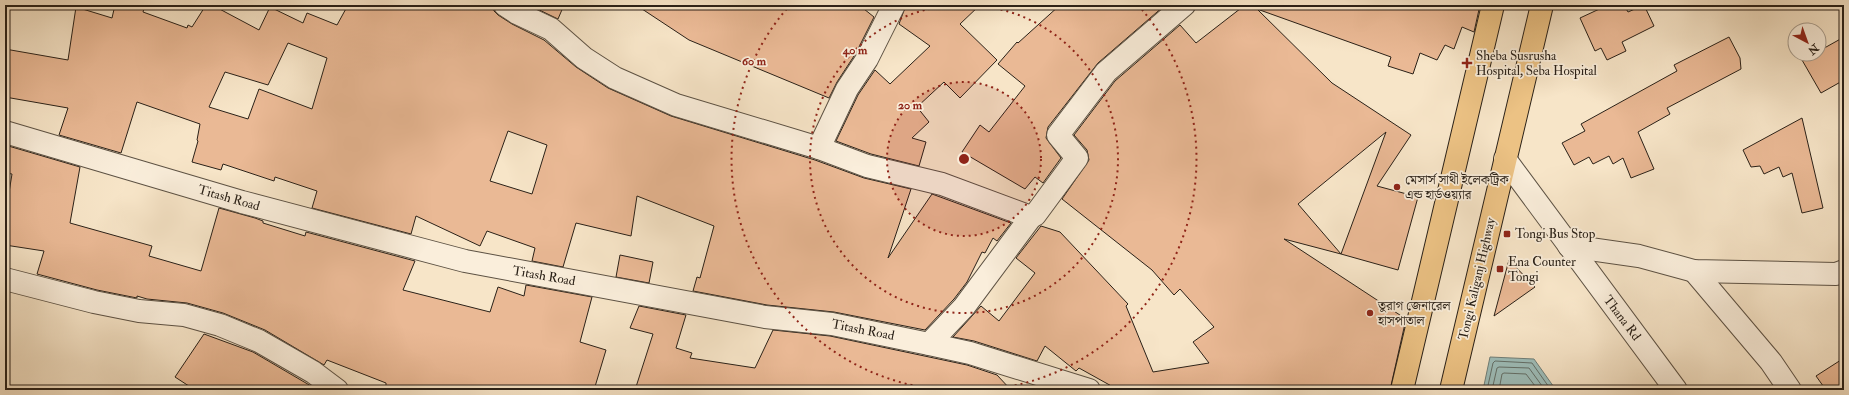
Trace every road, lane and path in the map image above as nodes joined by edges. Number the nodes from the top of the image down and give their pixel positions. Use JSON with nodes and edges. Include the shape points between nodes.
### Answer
{"nodes":[{"id":1,"x":505,"y":5,"type":"edge"},
{"id":2,"x":894,"y":5,"type":"edge"},
{"id":3,"x":1184,"y":5,"type":"edge"},
{"id":4,"x":1493,"y":5,"type":"edge"},
{"id":5,"x":1542,"y":5,"type":"edge"},
{"id":6,"x":5,"y":132,"type":"edge"},
{"id":7,"x":819,"y":148,"type":"junction"},
{"id":8,"x":1505,"y":159,"type":"junction"},
{"id":9,"x":1031,"y":217,"type":"junction"},
{"id":10,"x":1569,"y":246,"type":"junction"},
{"id":11,"x":1844,"y":270,"type":"edge"},
{"id":12,"x":1694,"y":271,"type":"junction"},
{"id":13,"x":5,"y":279,"type":"edge"},
{"id":14,"x":929,"y":344,"type":"junction"},
{"id":15,"x":337,"y":390,"type":"edge"},
{"id":16,"x":1089,"y":390,"type":"edge"},
{"id":17,"x":1402,"y":390,"type":"edge"},
{"id":18,"x":1451,"y":390,"type":"edge"},
{"id":19,"x":1676,"y":390,"type":"edge"},
{"id":20,"x":1790,"y":390,"type":"edge"}],
"edges":[{"from":1,"to":7,"type":"street","via":[[551,29],[584,58],[615,78],[676,105]]},
{"from":2,"to":7,"type":"street","via":[[867,59],[847,89]]},
{"from":3,"to":9,"type":"street","via":[[1106,72],[1058,134],[1077,158],[1035,216]]},
{"from":4,"to":17,"type":"main road"},
{"from":5,"to":8,"type":"main road","name":"Tongi Kaliganj Highway"},
{"from":6,"to":14,"type":"street","name":"Titash Road","via":[[242,202],[465,261],[766,317],[832,324]]},
{"from":7,"to":9,"type":"street","via":[[867,166],[942,184]]},
{"from":8,"to":10,"type":"street","name":"Thana Rd"},
{"from":8,"to":18,"type":"main road","name":"Tongi Kaliganj Highway"},
{"from":9,"to":14,"type":"street","via":[[964,307]]},
{"from":10,"to":12,"type":"street","via":[[1639,256]]},
{"from":10,"to":19,"type":"street","name":"Thana Rd"},
{"from":11,"to":12,"type":"street","via":[[1836,274]]},
{"from":12,"to":20,"type":"street","via":[[1771,362]]},
{"from":13,"to":15,"type":"street","via":[[94,302],[139,311],[184,315],[220,325],[259,341],[313,372]]},
{"from":14,"to":16,"type":"street","name":"Titash Road","via":[[970,353]]}]}
